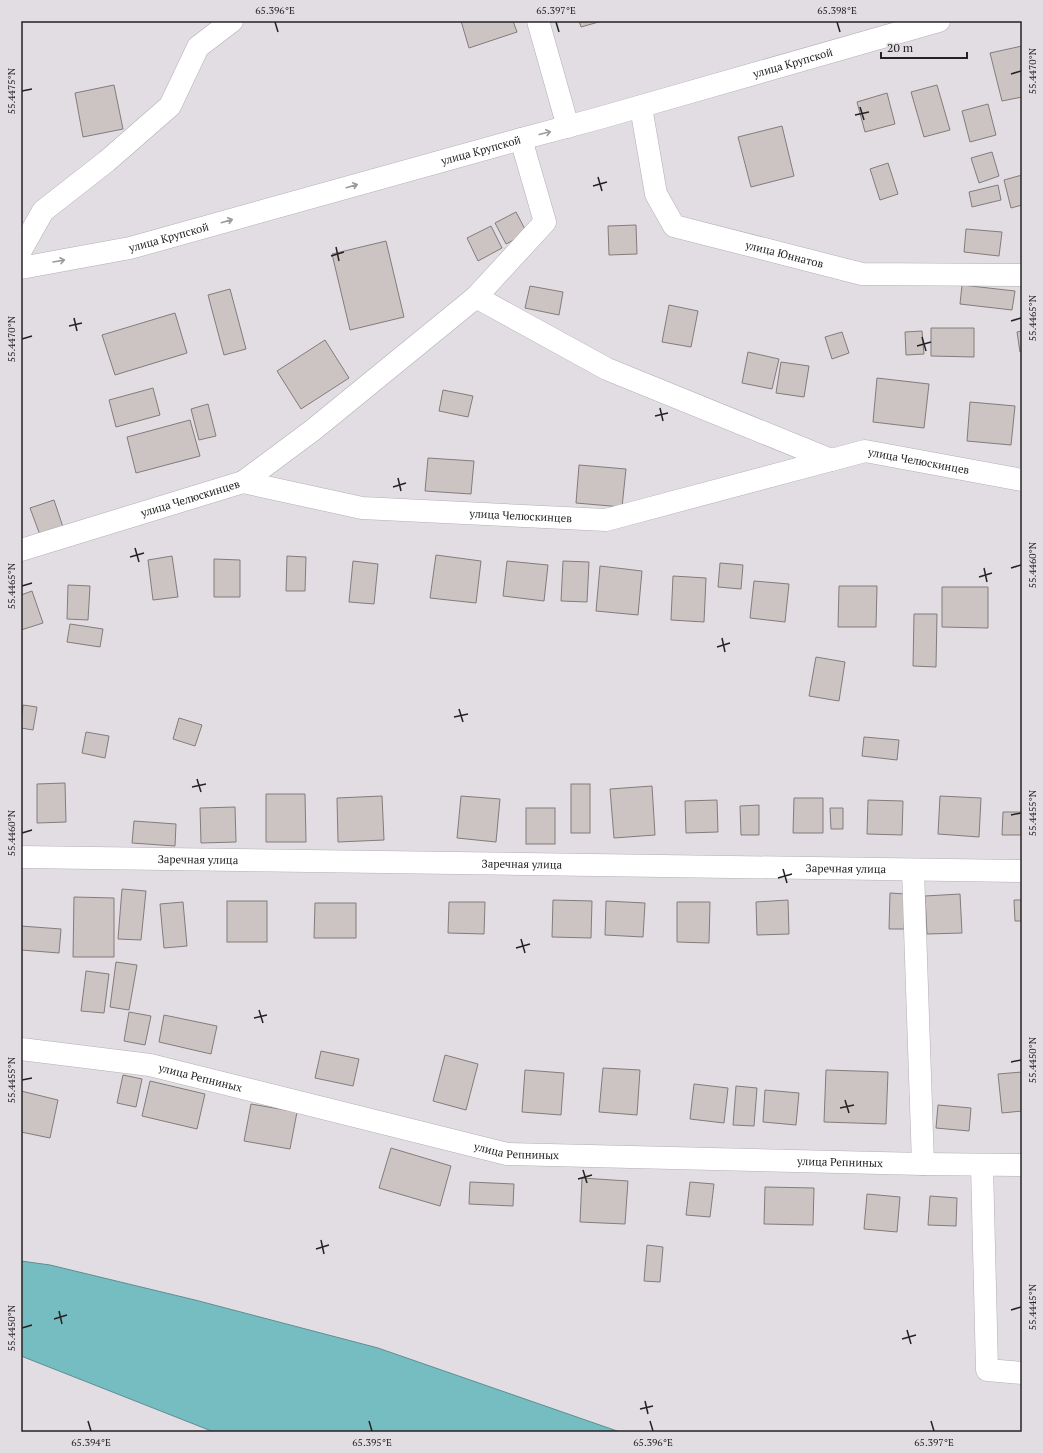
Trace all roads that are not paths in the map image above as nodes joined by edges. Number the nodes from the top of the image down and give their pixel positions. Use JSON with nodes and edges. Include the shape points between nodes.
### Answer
{"nodes":[{"id":1,"x":232,"y":21,"type":"edge"},
{"id":2,"x":538,"y":21,"type":"edge"},
{"id":3,"x":939,"y":21,"type":"edge"},
{"id":4,"x":641,"y":106,"type":"junction"},
{"id":5,"x":568,"y":127,"type":"junction"},
{"id":6,"x":521,"y":139,"type":"junction"},
{"id":7,"x":21,"y":250,"type":"edge"},
{"id":8,"x":21,"y":268,"type":"edge"},
{"id":9,"x":1022,"y":275,"type":"edge"},
{"id":10,"x":476,"y":297,"type":"junction"},
{"id":11,"x":831,"y":460,"type":"junction"},
{"id":12,"x":1022,"y":480,"type":"edge"},
{"id":13,"x":243,"y":482,"type":"junction"},
{"id":14,"x":21,"y":550,"type":"edge"},
{"id":15,"x":21,"y":857,"type":"edge"},
{"id":16,"x":913,"y":870,"type":"junction"},
{"id":17,"x":1022,"y":871,"type":"edge"},
{"id":18,"x":21,"y":1049,"type":"edge"},
{"id":19,"x":923,"y":1164,"type":"junction"},
{"id":20,"x":982,"y":1165,"type":"junction"},
{"id":21,"x":1022,"y":1165,"type":"edge"},
{"id":22,"x":1022,"y":1373,"type":"edge"}],
"edges":[{"from":1,"to":7,"type":"street","via":[[198,47],[170,106],[107,161],[43,211]]},
{"from":2,"to":5,"type":"street"},
{"from":3,"to":4,"type":"street","name":"улица Крупской"},
{"from":4,"to":5,"type":"street","name":"улица Крупской"},
{"from":4,"to":9,"type":"street","name":"улица Юннатов","via":[[656,194],[674,226],[862,274]]},
{"from":6,"to":5,"type":"street","name":"улица Крупской","one_way":true},
{"from":8,"to":6,"type":"street","name":"улица Крупской","one_way":true,"via":[[130,248]]},
{"from":6,"to":10,"type":"street","via":[[545,222]]},
{"from":10,"to":11,"type":"street","via":[[607,369]]},
{"from":10,"to":13,"type":"street","via":[[313,430]]},
{"from":11,"to":12,"type":"street","name":"улица Челюскинцев","via":[[865,451]]},
{"from":11,"to":13,"type":"street","name":"улица Челюскинцев","via":[[606,520],[362,508]]},
{"from":13,"to":14,"type":"street","name":"улица Челюскинцев"},
{"from":15,"to":16,"type":"street","name":"Заречная улица"},
{"from":16,"to":17,"type":"street","name":"Заречная улица"},
{"from":16,"to":19,"type":"street"},
{"from":18,"to":19,"type":"street","name":"улица Репниных","via":[[150,1065],[507,1154]]},
{"from":19,"to":20,"type":"street","name":"улица Репниных"},
{"from":20,"to":21,"type":"street","name":"улица Репниных"},
{"from":20,"to":22,"type":"street","via":[[987,1370]]}]}
